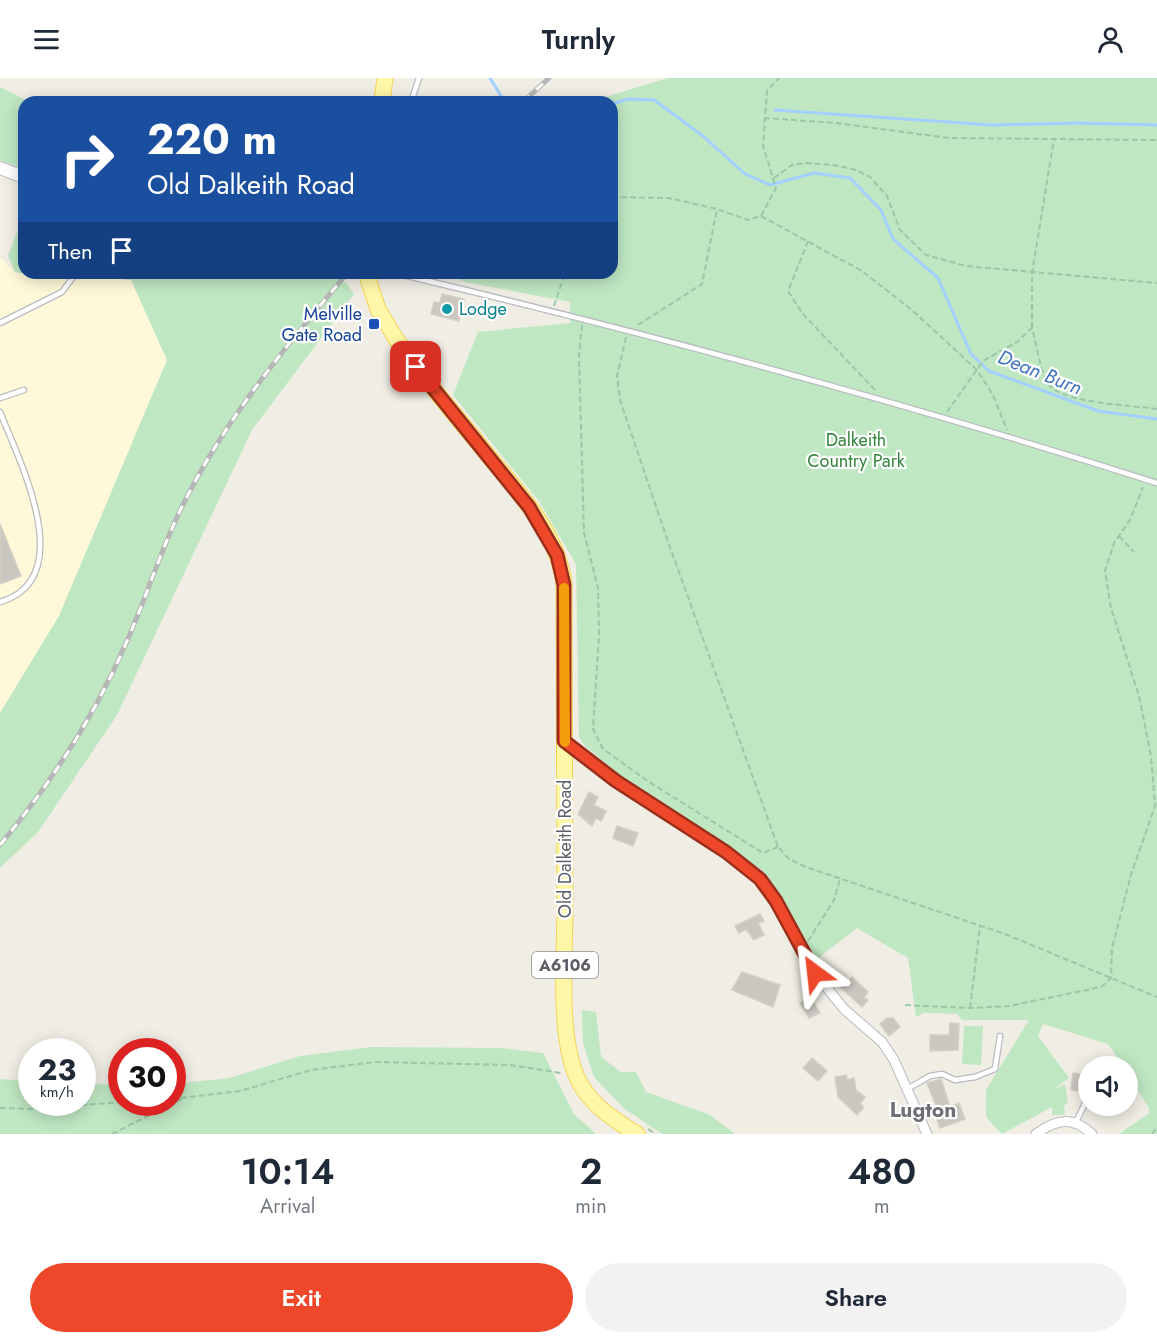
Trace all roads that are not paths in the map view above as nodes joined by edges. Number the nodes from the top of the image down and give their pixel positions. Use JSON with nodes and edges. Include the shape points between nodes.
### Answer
{"nodes":[{"id":1,"x":386,"y":78,"type":"edge"},
{"id":2,"x":419,"y":78,"type":"edge"},
{"id":3,"x":383,"y":96,"type":"edge"},
{"id":4,"x":413,"y":96,"type":"edge"},
{"id":5,"x":0,"y":168,"type":"edge"},
{"id":6,"x":18,"y":175,"type":"edge"},
{"id":7,"x":72,"y":279,"type":"edge"},
{"id":8,"x":368,"y":279,"type":"edge"},
{"id":9,"x":420,"y":279,"type":"edge"},
{"id":10,"x":0,"y":323,"type":"edge"},
{"id":11,"x":24,"y":390,"type":"dead end"},
{"id":12,"x":0,"y":398,"type":"edge"},
{"id":13,"x":0,"y":412,"type":"edge"},
{"id":14,"x":1157,"y":483,"type":"edge"},
{"id":15,"x":0,"y":602,"type":"edge"},
{"id":16,"x":564,"y":741,"type":"junction"},
{"id":17,"x":1000,"y":1036,"type":"dead end"},
{"id":18,"x":909,"y":1088,"type":"junction"},
{"id":19,"x":1079,"y":1116,"type":"edge"},
{"id":20,"x":1076,"y":1122,"type":"junction"},
{"id":21,"x":642,"y":1131,"type":"edge"},
{"id":22,"x":927,"y":1134,"type":"edge"},
{"id":23,"x":1036,"y":1134,"type":"edge"},
{"id":24,"x":1092,"y":1134,"type":"edge"}],
"edges":[{"from":1,"to":3,"type":"main road"},
{"from":2,"to":4,"type":"lane"},
{"from":5,"to":6,"type":"street"},
{"from":7,"to":10,"type":"lane","via":[[62,292]]},
{"from":8,"to":16,"type":"main road","name":"Old Dalkeith Road","number":"A6106","via":[[378,309],[396,339],[529,507],[557,555],[564,585]]},
{"from":9,"to":14,"type":"lane","via":[[888,403]]},
{"from":11,"to":12,"type":"lane"},
{"from":13,"to":15,"type":"lane","via":[[33,497],[40,528],[40,559],[32,577],[14,598]]},
{"from":16,"to":18,"type":"street","via":[[760,879],[815,973],[844,1009],[882,1042]]},
{"from":16,"to":21,"type":"main road","name":"Old Dalkeith Road","number":"A6106","via":[[566,1024],[575,1074],[601,1109]]},
{"from":17,"to":18,"type":"lane","via":[[995,1069],[955,1080],[942,1074],[930,1076]]},
{"from":18,"to":22,"type":"street"},
{"from":19,"to":20,"type":"lane"},
{"from":20,"to":23,"type":"street","via":[[1058,1122]]},
{"from":20,"to":24,"type":"street"}]}
